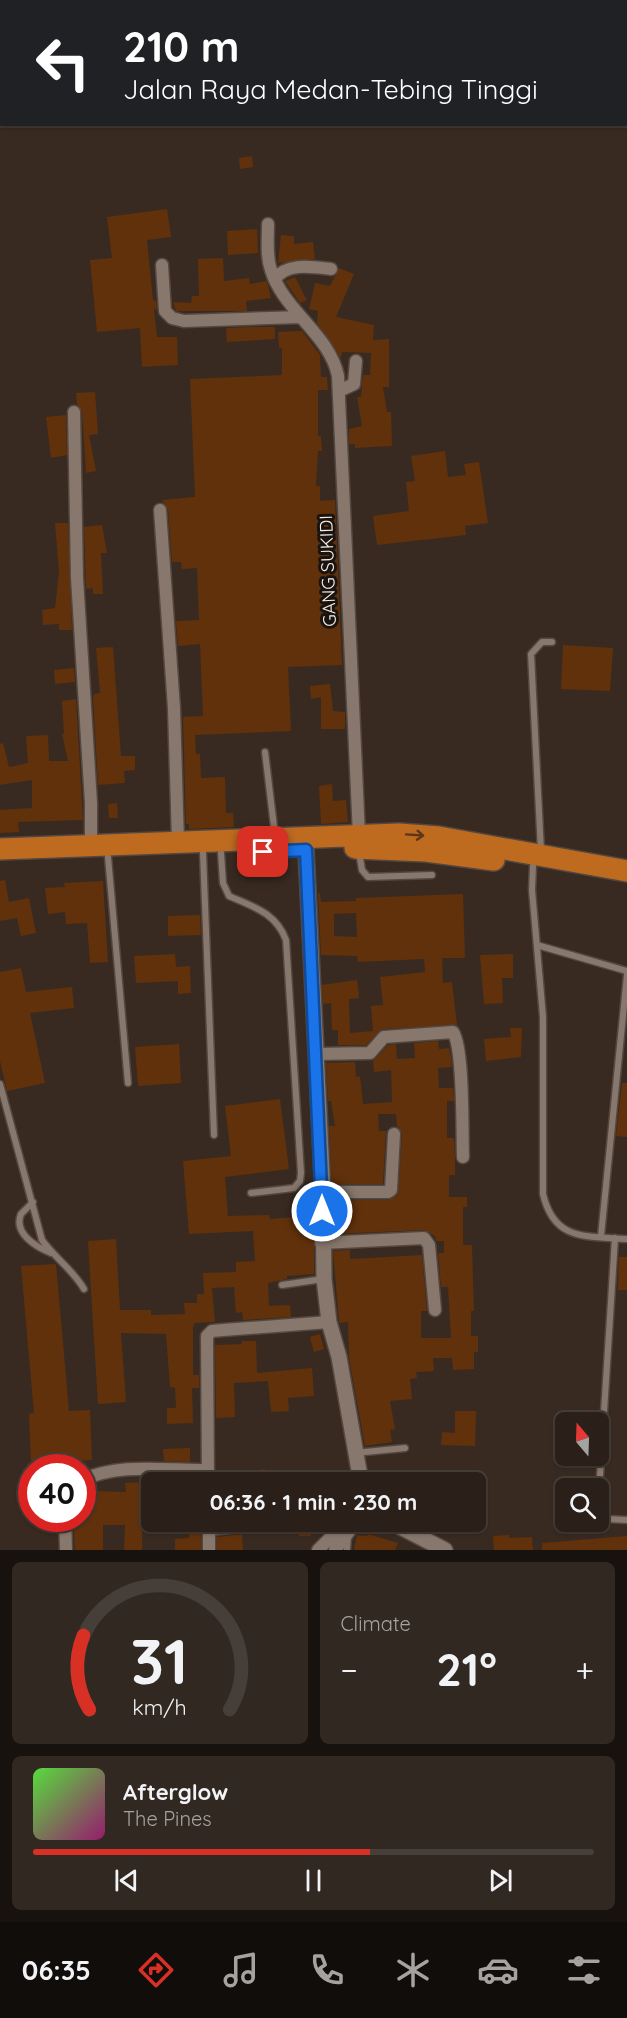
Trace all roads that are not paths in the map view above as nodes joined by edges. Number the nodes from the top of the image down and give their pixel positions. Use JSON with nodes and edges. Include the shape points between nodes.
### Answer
{"nodes":[{"id":1,"x":268,"y":224,"type":"dead end"},
{"id":2,"x":162,"y":265,"type":"dead end"},
{"id":3,"x":331,"y":269,"type":"dead end"},
{"id":4,"x":275,"y":279,"type":"junction"},
{"id":5,"x":301,"y":317,"type":"junction"},
{"id":6,"x":356,"y":361,"type":"dead end"},
{"id":7,"x":339,"y":391,"type":"junction"},
{"id":8,"x":74,"y":412,"type":"dead end"},
{"id":9,"x":160,"y":510,"type":"dead end"},
{"id":10,"x":552,"y":642,"type":"dead end"},
{"id":11,"x":266,"y":753,"type":"dead end"},
{"id":12,"x":275,"y":838,"type":"junction"},
{"id":13,"x":178,"y":842,"type":"junction"},
{"id":14,"x":359,"y":842,"type":"junction"},
{"id":15,"x":90,"y":845,"type":"junction"},
{"id":16,"x":0,"y":849,"type":"edge"},
{"id":17,"x":306,"y":850,"type":"junction"},
{"id":18,"x":212,"y":853,"type":"junction"},
{"id":19,"x":108,"y":857,"type":"junction"},
{"id":20,"x":0,"y":861,"type":"edge"},
{"id":21,"x":537,"y":861,"type":"junction"},
{"id":22,"x":627,"y":871,"type":"edge"},
{"id":23,"x":432,"y":876,"type":"dead end"},
{"id":24,"x":627,"y":885,"type":"edge"},
{"id":25,"x":537,"y":945,"type":"junction"},
{"id":26,"x":627,"y":973,"type":"edge"},
{"id":27,"x":317,"y":1054,"type":"junction"},
{"id":28,"x":128,"y":1083,"type":"dead end"},
{"id":29,"x":0,"y":1084,"type":"edge"},
{"id":30,"x":394,"y":1134,"type":"dead end"},
{"id":31,"x":214,"y":1135,"type":"dead end"},
{"id":32,"x":463,"y":1157,"type":"dead end"},
{"id":33,"x":323,"y":1192,"type":"junction"},
{"id":34,"x":251,"y":1193,"type":"dead end"},
{"id":35,"x":33,"y":1202,"type":"junction"},
{"id":36,"x":601,"y":1236,"type":"junction"},
{"id":37,"x":615,"y":1238,"type":"junction"},
{"id":38,"x":627,"y":1239,"type":"edge"},
{"id":39,"x":321,"y":1243,"type":"junction"},
{"id":40,"x":52,"y":1254,"type":"junction"},
{"id":41,"x":324,"y":1279,"type":"junction"},
{"id":42,"x":282,"y":1285,"type":"dead end"},
{"id":43,"x":84,"y":1289,"type":"dead end"},
{"id":44,"x":435,"y":1310,"type":"dead end"},
{"id":45,"x":329,"y":1322,"type":"junction"},
{"id":46,"x":405,"y":1448,"type":"dead end"},
{"id":47,"x":354,"y":1453,"type":"junction"},
{"id":48,"x":208,"y":1472,"type":"edge"},
{"id":49,"x":359,"y":1472,"type":"edge"},
{"id":50,"x":141,"y":1473,"type":"edge"},
{"id":51,"x":96,"y":1474,"type":"edge"},
{"id":52,"x":600,"y":1478,"type":"edge"},
{"id":53,"x":609,"y":1519,"type":"edge"},
{"id":54,"x":627,"y":1520,"type":"edge"},
{"id":55,"x":65,"y":1532,"type":"edge"},
{"id":56,"x":209,"y":1532,"type":"edge"},
{"id":57,"x":338,"y":1532,"type":"edge"},
{"id":58,"x":347,"y":1532,"type":"edge"},
{"id":59,"x":349,"y":1532,"type":"edge"},
{"id":60,"x":410,"y":1532,"type":"edge"},
{"id":61,"x":66,"y":1550,"type":"edge"},
{"id":62,"x":209,"y":1550,"type":"edge"},
{"id":63,"x":318,"y":1550,"type":"edge"},
{"id":64,"x":335,"y":1550,"type":"edge"},
{"id":65,"x":347,"y":1550,"type":"edge"},
{"id":66,"x":445,"y":1550,"type":"edge"}],
"edges":[{"from":1,"to":4,"type":"street","via":[[268,256]]},
{"from":2,"to":5,"type":"street","via":[[165,311],[172,318],[184,321]]},
{"from":3,"to":4,"type":"street","via":[[290,269]]},
{"from":4,"to":5,"type":"street","name":"GANG SUKIDI"},
{"from":5,"to":7,"type":"street","name":"GANG SUKIDI","via":[[335,364]]},
{"from":6,"to":7,"type":"street","via":[[354,384]]},
{"from":7,"to":14,"type":"street","name":"GANG SUKIDI"},
{"from":8,"to":15,"type":"street","via":[[77,578],[91,803]]},
{"from":9,"to":13,"type":"street","via":[[174,708]]},
{"from":10,"to":21,"type":"lane","via":[[542,642],[531,654]]},
{"from":11,"to":12,"type":"lane"},
{"from":12,"to":13,"type":"highway"},
{"from":12,"to":14,"type":"highway"},
{"from":13,"to":15,"type":"highway"},
{"from":14,"to":17,"type":"highway"},
{"from":14,"to":21,"type":"highway"},
{"from":14,"to":23,"type":"lane","via":[[362,870],[368,878]]},
{"from":15,"to":16,"type":"highway"},
{"from":17,"to":18,"type":"highway"},
{"from":17,"to":27,"type":"street"},
{"from":18,"to":19,"type":"highway"},
{"from":18,"to":31,"type":"lane"},
{"from":18,"to":34,"type":"lane","via":[[229,896],[272,915],[286,940],[300,1181],[294,1188]]},
{"from":19,"to":20,"type":"highway"},
{"from":19,"to":28,"type":"lane"},
{"from":21,"to":22,"type":"highway"},
{"from":21,"to":24,"type":"highway"},
{"from":21,"to":25,"type":"lane","via":[[532,890]]},
{"from":25,"to":26,"type":"lane"},
{"from":25,"to":36,"type":"lane","via":[[543,1017],[543,1194],[558,1227],[565,1232]]},
{"from":26,"to":36,"type":"lane"},
{"from":27,"to":32,"type":"street","via":[[370,1053],[384,1037],[453,1032],[459,1065]]},
{"from":27,"to":33,"type":"street"},
{"from":29,"to":35,"type":"lane"},
{"from":30,"to":33,"type":"street","via":[[391,1190]]},
{"from":33,"to":39,"type":"street"},
{"from":35,"to":40,"type":"lane","via":[[42,1240]]},
{"from":35,"to":40,"type":"lane","via":[[21,1214],[19,1227],[27,1239]]},
{"from":36,"to":37,"type":"lane"},
{"from":37,"to":38,"type":"lane"},
{"from":37,"to":52,"type":"lane"},
{"from":39,"to":41,"type":"street"},
{"from":39,"to":44,"type":"street","via":[[424,1238],[429,1245]]},
{"from":40,"to":43,"type":"lane","via":[[75,1274]]},
{"from":41,"to":42,"type":"lane"},
{"from":41,"to":45,"type":"street"},
{"from":45,"to":47,"type":"street","via":[[339,1357]]},
{"from":45,"to":48,"type":"street","via":[[212,1331],[207,1336]]},
{"from":46,"to":47,"type":"lane"},
{"from":47,"to":49,"type":"street"},
{"from":50,"to":51,"type":"street"},
{"from":53,"to":54,"type":"lane"},
{"from":55,"to":61,"type":"street"},
{"from":56,"to":62,"type":"street"},
{"from":57,"to":63,"type":"street"},
{"from":58,"to":64,"type":"street"},
{"from":59,"to":65,"type":"lane"},
{"from":60,"to":66,"type":"street"}]}
